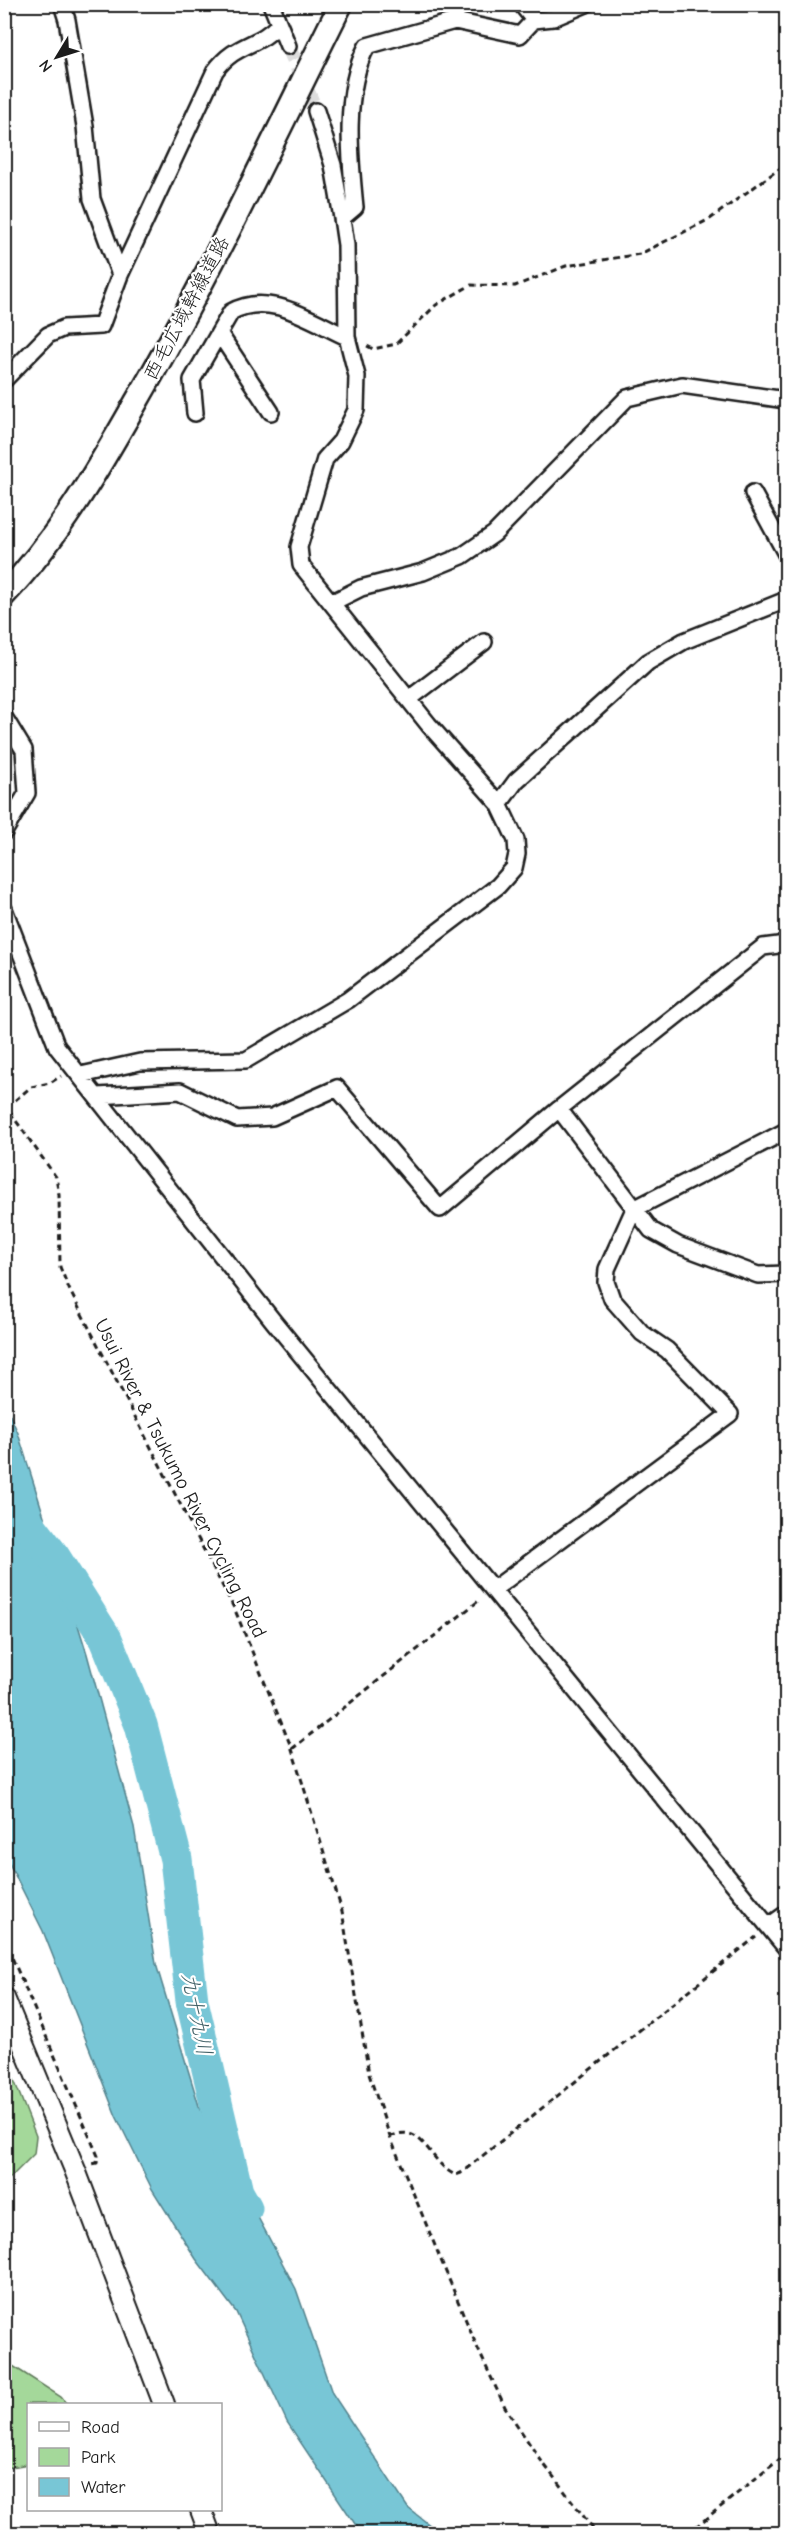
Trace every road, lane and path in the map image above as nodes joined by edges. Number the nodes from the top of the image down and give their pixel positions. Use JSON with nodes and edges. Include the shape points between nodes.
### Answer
{"nodes":[{"id":1,"x":62,"y":4,"type":"edge"},
{"id":2,"x":271,"y":4,"type":"edge"},
{"id":3,"x":341,"y":4,"type":"edge"},
{"id":4,"x":521,"y":4,"type":"edge"},
{"id":5,"x":586,"y":4,"type":"edge"},
{"id":6,"x":534,"y":20,"type":"junction"},
{"id":7,"x":279,"y":24,"type":"junction"},
{"id":8,"x":288,"y":46,"type":"tunnel mouth"},
{"id":9,"x":316,"y":111,"type":"tunnel mouth"},
{"id":10,"x":786,"y":164,"type":"edge"},
{"id":11,"x":342,"y":218,"type":"junction"},
{"id":12,"x":120,"y":275,"type":"junction"},
{"id":13,"x":219,"y":333,"type":"junction"},
{"id":14,"x":346,"y":337,"type":"junction"},
{"id":15,"x":4,"y":380,"type":"edge"},
{"id":16,"x":786,"y":400,"type":"edge"},
{"id":17,"x":271,"y":412,"type":"dead end"},
{"id":18,"x":195,"y":413,"type":"dead end"},
{"id":19,"x":753,"y":493,"type":"dead end"},
{"id":20,"x":786,"y":554,"type":"edge"},
{"id":21,"x":4,"y":595,"type":"edge"},
{"id":22,"x":786,"y":600,"type":"edge"},
{"id":23,"x":333,"y":602,"type":"junction"},
{"id":24,"x":484,"y":642,"type":"dead end"},
{"id":25,"x":409,"y":699,"type":"junction"},
{"id":26,"x":4,"y":717,"type":"edge"},
{"id":27,"x":499,"y":804,"type":"junction"},
{"id":28,"x":4,"y":832,"type":"edge"},
{"id":29,"x":4,"y":909,"type":"edge"},
{"id":30,"x":786,"y":944,"type":"edge"},
{"id":31,"x":77,"y":1071,"type":"junction"},
{"id":32,"x":98,"y":1096,"type":"junction"},
{"id":33,"x":6,"y":1105,"type":"edge"},
{"id":34,"x":559,"y":1109,"type":"junction"},
{"id":35,"x":786,"y":1131,"type":"edge"},
{"id":36,"x":634,"y":1209,"type":"junction"},
{"id":37,"x":786,"y":1274,"type":"edge"},
{"id":38,"x":494,"y":1589,"type":"junction"},
{"id":39,"x":292,"y":1749,"type":"junction"},
{"id":40,"x":786,"y":1914,"type":"edge"},
{"id":41,"x":769,"y":1926,"type":"junction"},
{"id":42,"x":4,"y":1938,"type":"edge"},
{"id":43,"x":786,"y":1948,"type":"edge"},
{"id":44,"x":4,"y":1998,"type":"edge"},
{"id":45,"x":390,"y":2137,"type":"junction"},
{"id":46,"x":87,"y":2166,"type":"dead end"},
{"id":47,"x":164,"y":2403,"type":"edge"},
{"id":48,"x":786,"y":2454,"type":"edge"},
{"id":49,"x":201,"y":2511,"type":"edge"},
{"id":50,"x":210,"y":2534,"type":"edge"},
{"id":51,"x":597,"y":2534,"type":"edge"},
{"id":52,"x":687,"y":2534,"type":"edge"}],
"edges":[{"from":1,"to":12,"type":"street","via":[[85,126],[92,199]]},
{"from":2,"to":7,"type":"street"},
{"from":3,"to":21,"type":"main road","name":"西毛広域幹線道路","via":[[149,381],[90,481]]},
{"from":4,"to":6,"type":"street"},
{"from":5,"to":6,"type":"street","via":[[553,18]]},
{"from":6,"to":11,"type":"street","via":[[520,35],[454,21],[367,46],[358,64],[349,145],[355,207]]},
{"from":7,"to":8,"type":"street"},
{"from":7,"to":12,"type":"street","via":[[270,34],[230,54],[215,71]]},
{"from":9,"to":11,"type":"street","via":[[333,165]]},
{"from":10,"to":14,"type":"path","via":[[710,219],[640,254],[566,266],[515,286],[471,285],[436,304],[396,344],[373,349]]},
{"from":11,"to":14,"type":"street","via":[[346,245]]},
{"from":12,"to":15,"type":"street","via":[[101,326],[64,328],[48,335]]},
{"from":13,"to":14,"type":"street","via":[[231,312],[257,303],[273,304]]},
{"from":13,"to":17,"type":"street"},
{"from":13,"to":18,"type":"street","via":[[192,380]]},
{"from":14,"to":23,"type":"street","via":[[357,376],[356,410],[341,441],[325,459],[299,547],[301,565]]},
{"from":16,"to":23,"type":"street","via":[[682,385],[627,398],[494,534],[462,556],[423,572],[361,588]]},
{"from":19,"to":20,"type":"street"},
{"from":22,"to":27,"type":"street","via":[[684,641],[648,662],[516,781]]},
{"from":23,"to":25,"type":"street"},
{"from":24,"to":25,"type":"street"},
{"from":25,"to":27,"type":"street"},
{"from":26,"to":28,"type":"street","via":[[24,750],[27,793]]},
{"from":27,"to":31,"type":"street","via":[[516,840],[514,868],[498,886],[348,1000],[246,1060],[140,1062]]},
{"from":29,"to":31,"type":"street","via":[[57,1047]]},
{"from":30,"to":34,"type":"street","via":[[763,947]]},
{"from":31,"to":32,"type":"street"},
{"from":31,"to":33,"type":"path","via":[[50,1083],[31,1086]]},
{"from":32,"to":34,"type":"street","via":[[180,1091],[237,1119],[272,1117],[337,1088],[440,1209]]},
{"from":32,"to":38,"type":"street","via":[[274,1322]]},
{"from":33,"to":39,"type":"path","name":"Usui River & Tsukumo River Cycling Road","via":[[56,1177],[60,1268],[70,1291],[235,1610]]},
{"from":34,"to":36,"type":"street"},
{"from":35,"to":36,"type":"street"},
{"from":36,"to":37,"type":"street","via":[[651,1230],[678,1245],[758,1275]]},
{"from":36,"to":38,"type":"street","via":[[607,1269],[606,1282],[612,1299],[730,1414]]},
{"from":38,"to":39,"type":"path"},
{"from":38,"to":41,"type":"street"},
{"from":39,"to":45,"type":"path","name":"Usui River & Tsukumo River Cycling Road","via":[[342,1911],[369,2074]]},
{"from":40,"to":41,"type":"street"},
{"from":41,"to":43,"type":"street"},
{"from":41,"to":45,"type":"path","via":[[461,2173],[445,2171],[422,2140],[411,2132]]},
{"from":42,"to":46,"type":"path","via":[[98,2156],[96,2163]]},
{"from":44,"to":47,"type":"street"},
{"from":45,"to":51,"type":"path","name":"Usui River & Tsukumo River Cycling Road","via":[[506,2407]]},
{"from":48,"to":52,"type":"path"},
{"from":49,"to":50,"type":"street"}]}
